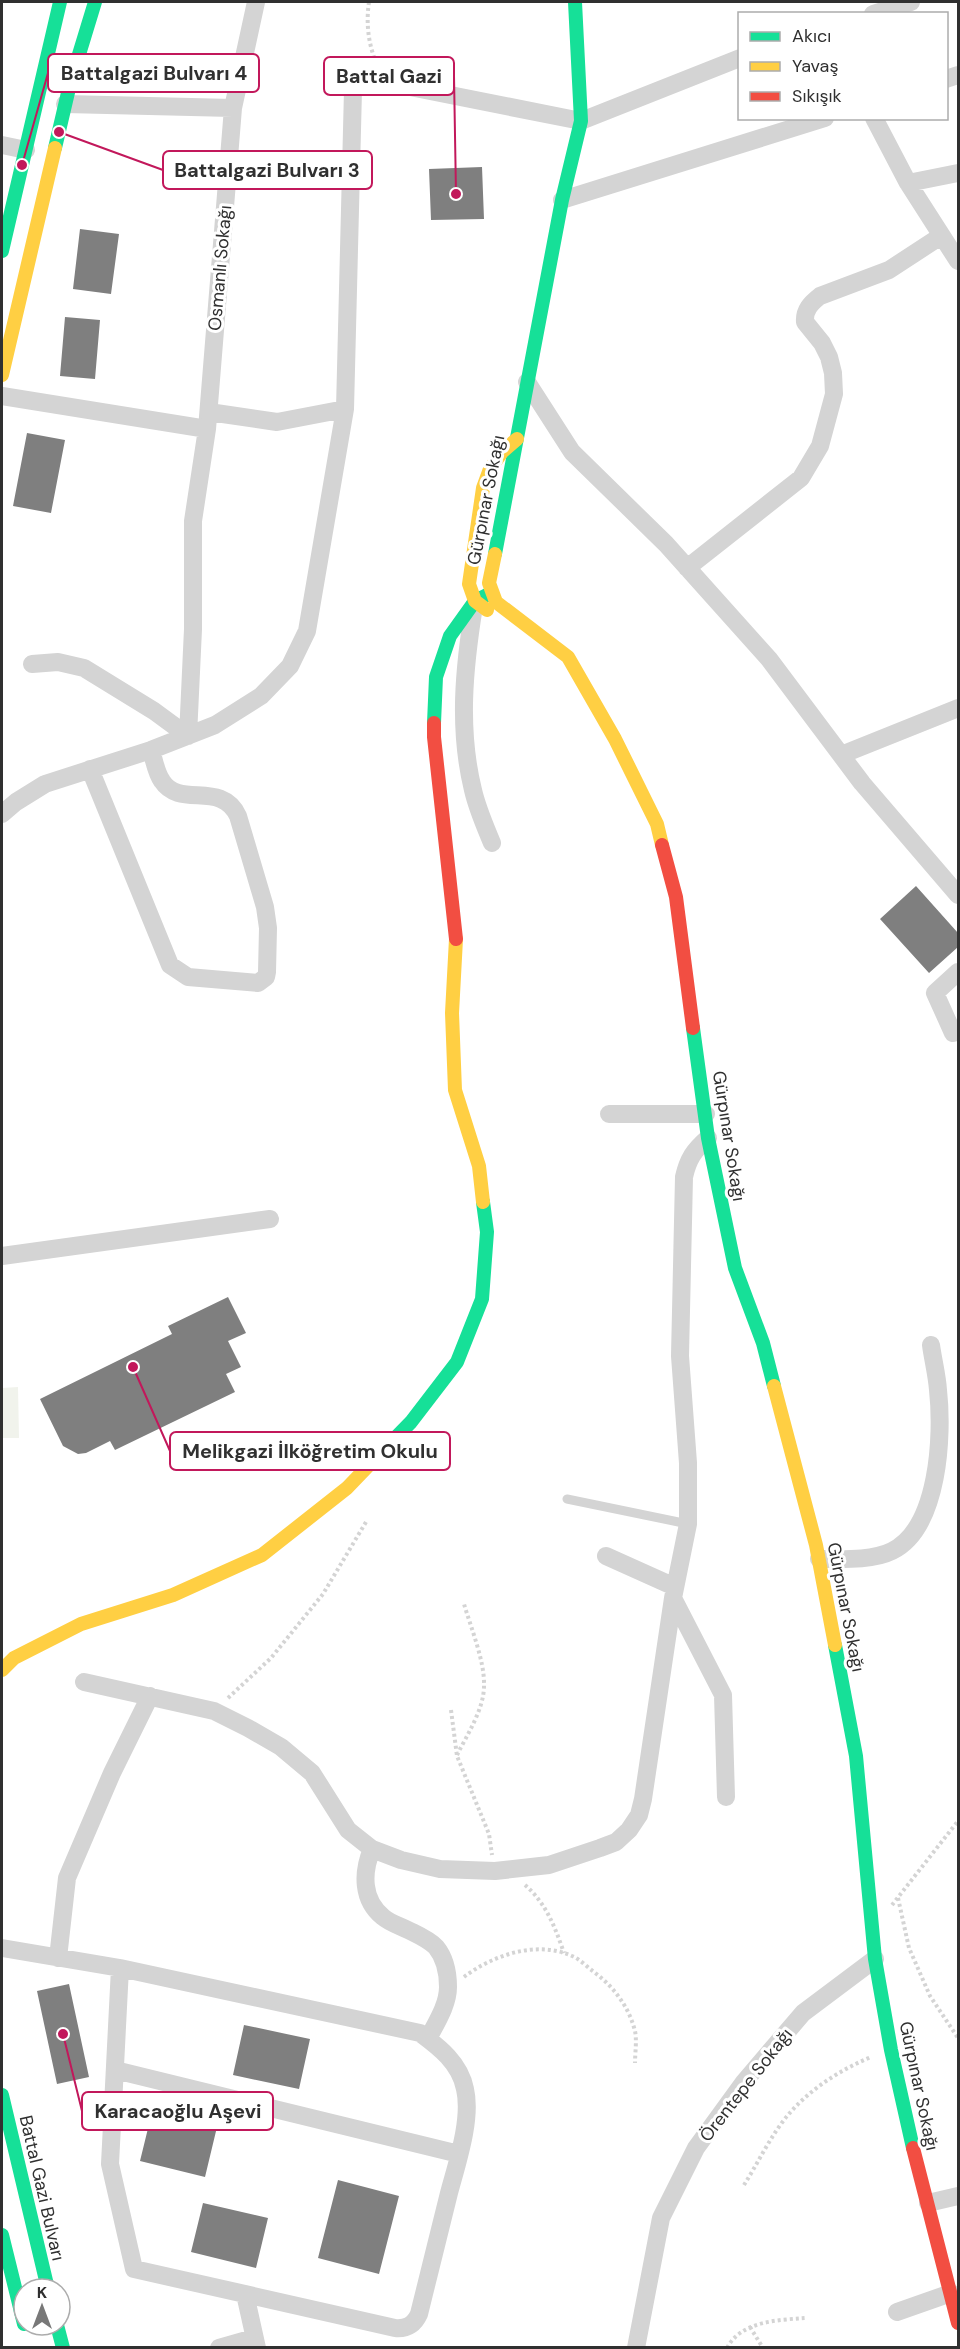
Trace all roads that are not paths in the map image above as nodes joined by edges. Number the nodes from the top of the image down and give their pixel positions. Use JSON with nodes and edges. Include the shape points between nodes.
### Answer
{"nodes":[{"id":1,"x":60,"y":2,"type":"edge"},
{"id":2,"x":95,"y":2,"type":"edge"},
{"id":3,"x":256,"y":2,"type":"edge"},
{"id":4,"x":575,"y":2,"type":"edge"},
{"id":5,"x":911,"y":2,"type":"edge"},
{"id":6,"x":879,"y":12,"type":"edge"},
{"id":7,"x":738,"y":59,"type":"edge"},
{"id":8,"x":65,"y":104,"type":"junction"},
{"id":9,"x":233,"y":108,"type":"junction"},
{"id":10,"x":819,"y":120,"type":"edge"},
{"id":11,"x":875,"y":120,"type":"edge"},
{"id":12,"x":581,"y":121,"type":"junction"},
{"id":13,"x":2,"y":145,"type":"edge"},
{"id":14,"x":26,"y":150,"type":"junction"},
{"id":15,"x":958,"y":173,"type":"edge"},
{"id":16,"x":908,"y":183,"type":"junction"},
{"id":17,"x":562,"y":200,"type":"junction"},
{"id":18,"x":941,"y":236,"type":"junction"},
{"id":19,"x":2,"y":251,"type":"edge"},
{"id":20,"x":958,"y":261,"type":"edge"},
{"id":21,"x":2,"y":375,"type":"edge"},
{"id":22,"x":528,"y":382,"type":"junction"},
{"id":23,"x":2,"y":396,"type":"edge"},
{"id":24,"x":345,"y":409,"type":"junction"},
{"id":25,"x":208,"y":421,"type":"junction"},
{"id":26,"x":517,"y":439,"type":"junction"},
{"id":27,"x":687,"y":568,"type":"junction"},
{"id":28,"x":483,"y":597,"type":"junction"},
{"id":29,"x":32,"y":664,"type":"dead end"},
{"id":30,"x":958,"y":708,"type":"edge"},
{"id":31,"x":188,"y":736,"type":"junction"},
{"id":32,"x":151,"y":750,"type":"junction"},
{"id":33,"x":841,"y":755,"type":"junction"},
{"id":34,"x":90,"y":769,"type":"junction"},
{"id":35,"x":2,"y":814,"type":"edge"},
{"id":36,"x":492,"y":843,"type":"dead end"},
{"id":37,"x":958,"y":895,"type":"edge"},
{"id":38,"x":958,"y":972,"type":"edge"},
{"id":39,"x":953,"y":1033,"type":"dead end"},
{"id":40,"x":609,"y":1114,"type":"dead end"},
{"id":41,"x":706,"y":1114,"type":"junction"},
{"id":42,"x":708,"y":1138,"type":"junction"},
{"id":43,"x":270,"y":1219,"type":"dead end"},
{"id":44,"x":2,"y":1256,"type":"edge"},
{"id":45,"x":930,"y":1345,"type":"dead end"},
{"id":46,"x":567,"y":1499,"type":"dead end"},
{"id":47,"x":688,"y":1524,"type":"junction"},
{"id":48,"x":606,"y":1556,"type":"dead end"},
{"id":49,"x":819,"y":1559,"type":"junction"},
{"id":50,"x":674,"y":1593,"type":"junction"},
{"id":51,"x":2,"y":1670,"type":"edge"},
{"id":52,"x":84,"y":1682,"type":"dead end"},
{"id":53,"x":150,"y":1696,"type":"junction"},
{"id":54,"x":726,"y":1797,"type":"dead end"},
{"id":55,"x":372,"y":1849,"type":"junction"},
{"id":56,"x":2,"y":1948,"type":"edge"},
{"id":57,"x":58,"y":1958,"type":"junction"},
{"id":58,"x":875,"y":1959,"type":"junction"},
{"id":59,"x":120,"y":1968,"type":"junction"},
{"id":60,"x":428,"y":2039,"type":"junction"},
{"id":61,"x":115,"y":2070,"type":"junction"},
{"id":62,"x":2,"y":2095,"type":"edge"},
{"id":63,"x":459,"y":2154,"type":"junction"},
{"id":64,"x":958,"y":2196,"type":"edge"},
{"id":65,"x":927,"y":2203,"type":"junction"},
{"id":66,"x":2,"y":2235,"type":"edge"},
{"id":67,"x":45,"y":2277,"type":"edge"},
{"id":68,"x":8,"y":2288,"type":"edge"},
{"id":69,"x":951,"y":2293,"type":"junction"},
{"id":70,"x":244,"y":2294,"type":"junction"},
{"id":71,"x":897,"y":2312,"type":"dead end"},
{"id":72,"x":958,"y":2323,"type":"edge"},
{"id":73,"x":255,"y":2343,"type":"edge"},
{"id":74,"x":219,"y":2348,"type":"edge"},
{"id":75,"x":636,"y":2348,"type":"edge"}],
"edges":[{"from":1,"to":14,"type":"street"},
{"from":2,"to":8,"type":"street"},
{"from":3,"to":9,"type":"street","name":"Osmanlı Sokağı"},
{"from":4,"to":12,"type":"street","name":"Gürpınar Sokağı"},
{"from":5,"to":6,"type":"street"},
{"from":7,"to":12,"type":"street"},
{"from":8,"to":9,"type":"street"},
{"from":8,"to":21,"type":"street"},
{"from":9,"to":25,"type":"street","name":"Osmanlı Sokağı"},
{"from":10,"to":17,"type":"street"},
{"from":11,"to":16,"type":"street"},
{"from":12,"to":17,"type":"street","name":"Gürpınar Sokağı"},
{"from":12,"to":24,"type":"street","via":[[385,82],[364,80],[357,84],[353,90]]},
{"from":13,"to":14,"type":"street"},
{"from":14,"to":19,"type":"street"},
{"from":15,"to":16,"type":"street"},
{"from":16,"to":18,"type":"street"},
{"from":17,"to":22,"type":"street","name":"Gürpınar Sokağı"},
{"from":18,"to":20,"type":"street"},
{"from":18,"to":27,"type":"street","via":[[889,270],[820,296],[812,303],[806,312],[806,322],[822,343],[833,373],[834,394],[820,446],[801,478]]},
{"from":22,"to":26,"type":"street","name":"Gürpınar Sokağı"},
{"from":22,"to":27,"type":"street","via":[[572,452]]},
{"from":23,"to":25,"type":"street"},
{"from":24,"to":25,"type":"street","via":[[277,422]]},
{"from":24,"to":31,"type":"street","via":[[307,631],[295,657],[261,696],[215,725]]},
{"from":25,"to":31,"type":"street","name":"Osmanlı Sokağı","via":[[193,521]]},
{"from":26,"to":28,"type":"street","name":"Gürpınar Sokağı"},
{"from":26,"to":28,"type":"street","via":[[490,469],[483,488],[469,584]]},
{"from":27,"to":33,"type":"street","via":[[769,659]]},
{"from":28,"to":36,"type":"street","via":[[465,663],[463,726],[473,791]]},
{"from":28,"to":41,"type":"street","name":"Gürpınar Sokağı","via":[[491,612],[510,614],[568,657],[615,739],[657,825],[676,897]]},
{"from":28,"to":51,"type":"street","via":[[450,636],[436,677],[434,737],[456,933],[452,1013],[455,1090],[479,1166],[487,1232],[482,1299],[457,1362],[411,1422],[347,1488],[262,1555],[173,1595],[81,1624],[14,1658]]},
{"from":29,"to":31,"type":"street","via":[[58,662],[84,668]]},
{"from":30,"to":33,"type":"street"},
{"from":31,"to":32,"type":"street"},
{"from":32,"to":34,"type":"street"},
{"from":32,"to":34,"type":"street","via":[[161,780],[167,786],[184,794],[224,799],[238,816],[268,928],[267,972],[258,983],[188,977],[170,965]]},
{"from":33,"to":37,"type":"street"},
{"from":34,"to":35,"type":"street","via":[[45,784]]},
{"from":38,"to":39,"type":"street","via":[[935,993]]},
{"from":40,"to":41,"type":"street"},
{"from":41,"to":42,"type":"street","name":"Gürpınar Sokağı"},
{"from":42,"to":47,"type":"street","via":[[687,1162],[684,1177],[680,1356]]},
{"from":42,"to":49,"type":"street","name":"Gürpınar Sokağı","via":[[735,1268],[763,1343]]},
{"from":43,"to":44,"type":"street"},
{"from":45,"to":49,"type":"street","via":[[939,1391],[940,1437],[932,1488],[916,1530],[891,1552],[855,1559]]},
{"from":46,"to":47,"type":"lane"},
{"from":47,"to":50,"type":"street"},
{"from":48,"to":50,"type":"street"},
{"from":49,"to":58,"type":"street","name":"Gürpınar Sokağı","via":[[856,1756]]},
{"from":50,"to":54,"type":"street","via":[[723,1695]]},
{"from":50,"to":55,"type":"street","via":[[639,1815],[616,1842],[549,1865],[502,1871],[440,1869]]},
{"from":52,"to":53,"type":"street"},
{"from":53,"to":55,"type":"street","via":[[214,1710],[281,1747],[312,1773],[348,1830]]},
{"from":53,"to":57,"type":"street","via":[[67,1878]]},
{"from":55,"to":60,"type":"street","via":[[364,1878],[374,1907],[384,1918],[426,1939],[446,1968],[448,1988],[443,2008]]},
{"from":56,"to":57,"type":"street"},
{"from":57,"to":59,"type":"street"},
{"from":58,"to":65,"type":"street","name":"Gürpınar Sokağı","via":[[906,2122]]},
{"from":58,"to":75,"type":"street","name":"Örentepe Sokağı","via":[[803,2013],[744,2082],[696,2148],[661,2218]]},
{"from":59,"to":60,"type":"street","via":[[420,2032]]},
{"from":59,"to":61,"type":"street"},
{"from":60,"to":63,"type":"street","via":[[459,2070],[465,2087],[468,2104]]},
{"from":61,"to":63,"type":"street"},
{"from":61,"to":70,"type":"street","via":[[110,2164],[134,2269]]},
{"from":62,"to":67,"type":"street","name":"Battal Gazi Bulvarı"},
{"from":63,"to":70,"type":"street","via":[[419,2314],[412,2324],[395,2328]]},
{"from":64,"to":65,"type":"street"},
{"from":65,"to":69,"type":"street","name":"Gürpınar Sokağı"},
{"from":66,"to":68,"type":"street"},
{"from":69,"to":71,"type":"street"},
{"from":69,"to":72,"type":"street","name":"Gürpınar Sokağı"},
{"from":70,"to":73,"type":"street"},
{"from":73,"to":74,"type":"street"}]}
